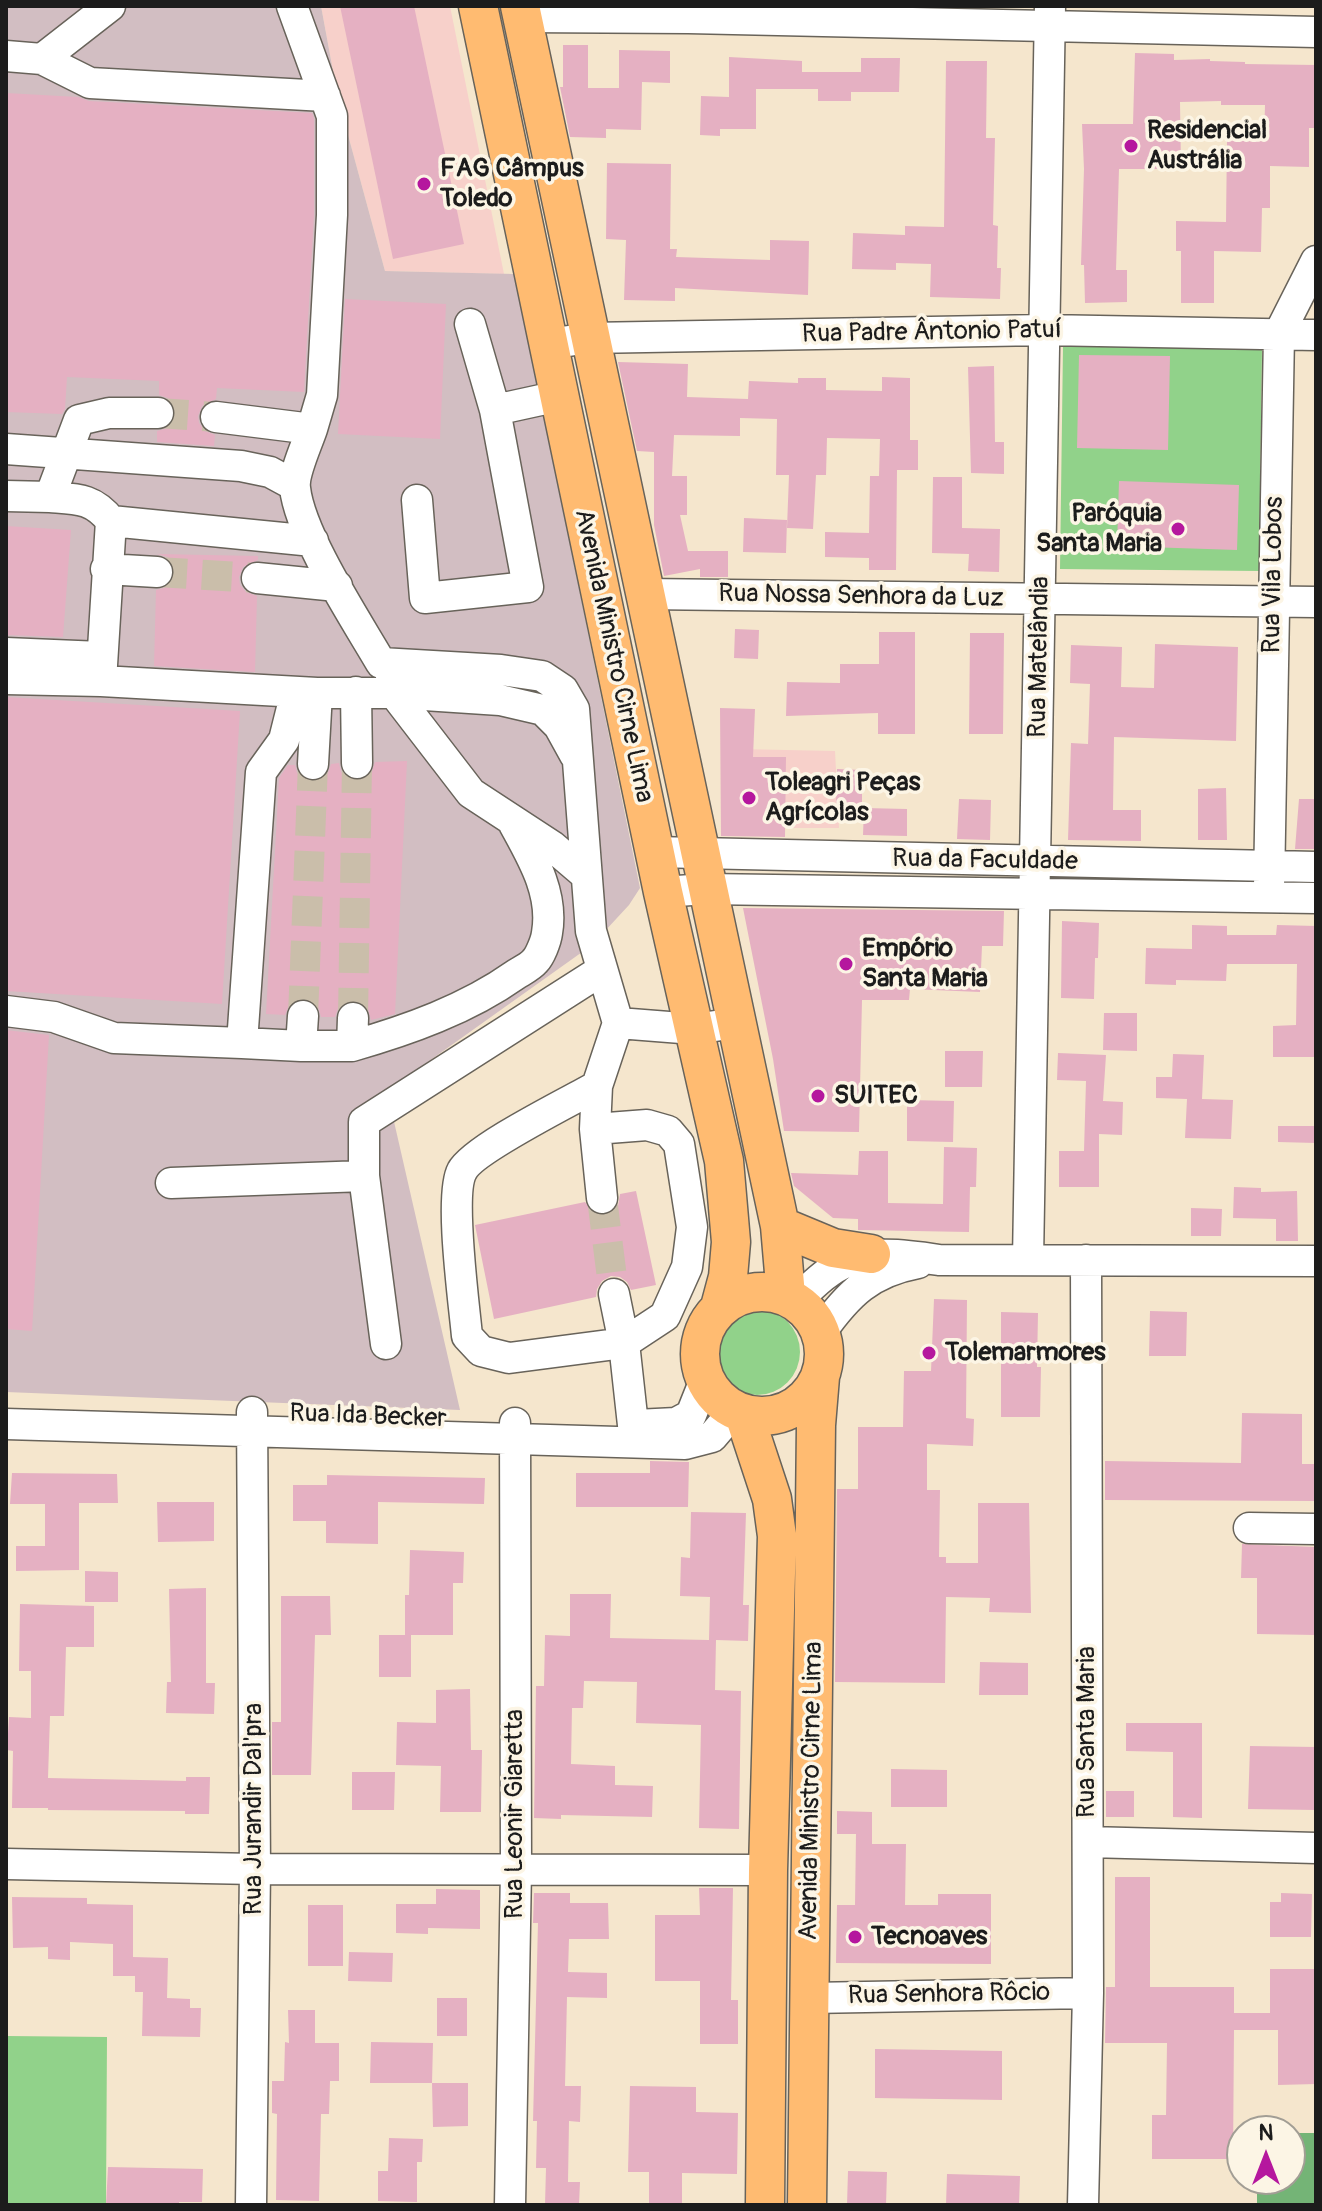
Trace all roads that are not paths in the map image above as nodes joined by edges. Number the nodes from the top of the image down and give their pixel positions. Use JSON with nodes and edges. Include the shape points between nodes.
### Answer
{"nodes":[{"id":1,"x":110,"y":6,"type":"edge"},
{"id":2,"x":292,"y":6,"type":"edge"},
{"id":3,"x":478,"y":6,"type":"edge"},
{"id":4,"x":521,"y":12,"type":"edge"},
{"id":5,"x":688,"y":12,"type":"edge"},
{"id":6,"x":1050,"y":16,"type":"edge"},
{"id":7,"x":1316,"y":32,"type":"edge"},
{"id":8,"x":6,"y":56,"type":"edge"},
{"id":9,"x":42,"y":59,"type":"junction"},
{"id":10,"x":325,"y":96,"type":"junction"},
{"id":11,"x":1316,"y":261,"type":"edge"},
{"id":12,"x":470,"y":324,"type":"dead end"},
{"id":13,"x":1044,"y":330,"type":"junction"},
{"id":14,"x":1279,"y":334,"type":"junction"},
{"id":15,"x":1316,"y":335,"type":"edge"},
{"id":16,"x":589,"y":338,"type":"junction"},
{"id":17,"x":548,"y":344,"type":"junction"},
{"id":18,"x":559,"y":396,"type":"junction"},
{"id":19,"x":495,"y":410,"type":"junction"},
{"id":20,"x":158,"y":413,"type":"tunnel mouth"},
{"id":21,"x":216,"y":417,"type":"tunnel mouth"},
{"id":22,"x":312,"y":429,"type":"junction"},
{"id":23,"x":6,"y":449,"type":"edge"},
{"id":24,"x":64,"y":453,"type":"junction"},
{"id":25,"x":294,"y":485,"type":"junction"},
{"id":26,"x":6,"y":496,"type":"edge"},
{"id":27,"x":50,"y":497,"type":"junction"},
{"id":28,"x":417,"y":500,"type":"dead end"},
{"id":29,"x":111,"y":521,"type":"junction"},
{"id":30,"x":313,"y":541,"type":"junction"},
{"id":31,"x":106,"y":569,"type":"junction"},
{"id":32,"x":157,"y":572,"type":"tunnel mouth"},
{"id":33,"x":257,"y":578,"type":"tunnel mouth"},
{"id":34,"x":337,"y":586,"type":"junction"},
{"id":35,"x":645,"y":594,"type":"junction"},
{"id":36,"x":1041,"y":599,"type":"junction"},
{"id":37,"x":1273,"y":602,"type":"junction"},
{"id":38,"x":1316,"y":602,"type":"edge"},
{"id":39,"x":6,"y":653,"type":"edge"},
{"id":40,"x":381,"y":663,"type":"junction"},
{"id":41,"x":101,"y":669,"type":"junction"},
{"id":42,"x":6,"y":679,"type":"edge"},
{"id":43,"x":306,"y":692,"type":"junction"},
{"id":44,"x":356,"y":692,"type":"junction"},
{"id":45,"x":394,"y":693,"type":"junction"},
{"id":46,"x":357,"y":763,"type":"tunnel mouth"},
{"id":47,"x":313,"y":764,"type":"tunnel mouth"},
{"id":48,"x":580,"y":764,"type":"junction"},
{"id":49,"x":513,"y":822,"type":"junction"},
{"id":50,"x":654,"y":852,"type":"junction"},
{"id":51,"x":700,"y":853,"type":"junction"},
{"id":52,"x":1270,"y":866,"type":"junction"},
{"id":53,"x":1316,"y":867,"type":"edge"},
{"id":54,"x":586,"y":875,"type":"junction"},
{"id":55,"x":1036,"y":878,"type":"junction"},
{"id":56,"x":706,"y":889,"type":"junction"},
{"id":57,"x":663,"y":892,"type":"junction"},
{"id":58,"x":1269,"y":897,"type":"junction"},
{"id":59,"x":1316,"y":898,"type":"edge"},
{"id":60,"x":602,"y":970,"type":"junction"},
{"id":61,"x":6,"y":1011,"type":"edge"},
{"id":62,"x":303,"y":1016,"type":"tunnel mouth"},
{"id":63,"x":618,"y":1023,"type":"junction"},
{"id":64,"x":736,"y":1023,"type":"junction"},
{"id":65,"x":694,"y":1029,"type":"junction"},
{"id":66,"x":242,"y":1043,"type":"junction"},
{"id":67,"x":301,"y":1046,"type":"junction"},
{"id":68,"x":597,"y":1086,"type":"junction"},
{"id":69,"x":595,"y":1129,"type":"junction"},
{"id":70,"x":364,"y":1176,"type":"junction"},
{"id":71,"x":171,"y":1183,"type":"dead end"},
{"id":72,"x":602,"y":1198,"type":"tunnel mouth"},
{"id":73,"x":780,"y":1226,"type":"junction"},
{"id":74,"x":871,"y":1254,"type":"junction"},
{"id":75,"x":939,"y":1260,"type":"junction"},
{"id":76,"x":1028,"y":1260,"type":"junction"},
{"id":77,"x":1086,"y":1260,"type":"junction"},
{"id":78,"x":1316,"y":1261,"type":"edge"},
{"id":79,"x":614,"y":1294,"type":"tunnel mouth"},
{"id":80,"x":791,"y":1299,"type":"junction"},
{"id":81,"x":720,"y":1307,"type":"junction"},
{"id":82,"x":821,"y":1332,"type":"junction"},
{"id":83,"x":624,"y":1343,"type":"junction"},
{"id":84,"x":386,"y":1344,"type":"dead end"},
{"id":85,"x":820,"y":1377,"type":"junction"},
{"id":86,"x":705,"y":1380,"type":"junction"},
{"id":87,"x":6,"y":1406,"type":"edge"},
{"id":88,"x":739,"y":1412,"type":"junction"},
{"id":89,"x":252,"y":1422,"type":"junction"},
{"id":90,"x":6,"y":1424,"type":"edge"},
{"id":91,"x":633,"y":1425,"type":"junction"},
{"id":92,"x":515,"y":1431,"type":"junction"},
{"id":93,"x":1249,"y":1528,"type":"dead end"},
{"id":94,"x":1316,"y":1529,"type":"edge"},
{"id":95,"x":1088,"y":1842,"type":"junction"},
{"id":96,"x":1316,"y":1848,"type":"edge"},
{"id":97,"x":6,"y":1864,"type":"edge"},
{"id":98,"x":255,"y":1869,"type":"junction"},
{"id":99,"x":516,"y":1869,"type":"junction"},
{"id":100,"x":768,"y":1870,"type":"junction"},
{"id":101,"x":1088,"y":1993,"type":"junction"},
{"id":102,"x":810,"y":1998,"type":"junction"},
{"id":103,"x":251,"y":2205,"type":"edge"},
{"id":104,"x":510,"y":2205,"type":"edge"},
{"id":105,"x":765,"y":2205,"type":"edge"},
{"id":106,"x":807,"y":2205,"type":"edge"},
{"id":107,"x":1083,"y":2205,"type":"edge"}],
"edges":[{"from":1,"to":9,"type":"street"},
{"from":2,"to":10,"type":"street"},
{"from":3,"to":17,"type":"main road","name":"Avenida Ministro Cirne Lima"},
{"from":4,"to":5,"type":"street"},
{"from":4,"to":16,"type":"main road","name":"Avenida Ministro Cirne Lima"},
{"from":5,"to":6,"type":"street"},
{"from":6,"to":7,"type":"street"},
{"from":6,"to":13,"type":"street","name":"Rua Matelândia"},
{"from":8,"to":9,"type":"street"},
{"from":9,"to":10,"type":"street","via":[[90,83]]},
{"from":10,"to":22,"type":"street","via":[[332,116],[332,215],[322,395]]},
{"from":11,"to":14,"type":"street","name":"Rua Vila Lobos"},
{"from":12,"to":19,"type":"street"},
{"from":13,"to":14,"type":"street","name":"Rua Padre Ântonio Patuí"},
{"from":13,"to":16,"type":"street","name":"Rua Padre Ântonio Patuí"},
{"from":13,"to":36,"type":"street","name":"Rua Matelândia"},
{"from":14,"to":15,"type":"street","name":"Rua Padre Ântonio Patuí"},
{"from":14,"to":37,"type":"street","name":"Rua Vila Lobos"},
{"from":16,"to":17,"type":"street","name":"Rua Padre Ântonio Patuí"},
{"from":16,"to":35,"type":"main road","name":"Avenida Ministro Cirne Lima"},
{"from":17,"to":18,"type":"main road","name":"Avenida Ministro Cirne Lima"},
{"from":18,"to":19,"type":"street"},
{"from":18,"to":50,"type":"main road","name":"Avenida Ministro Cirne Lima"},
{"from":19,"to":28,"type":"street","via":[[528,587],[425,598]]},
{"from":20,"to":24,"type":"street","via":[[109,413],[79,420]]},
{"from":21,"to":22,"type":"street"},
{"from":22,"to":25,"type":"street"},
{"from":23,"to":24,"type":"street"},
{"from":24,"to":25,"type":"street","via":[[241,466],[270,472]]},
{"from":24,"to":27,"type":"street"},
{"from":25,"to":30,"type":"street"},
{"from":26,"to":27,"type":"street"},
{"from":27,"to":29,"type":"street","via":[[89,502]]},
{"from":29,"to":30,"type":"street"},
{"from":29,"to":31,"type":"street"},
{"from":30,"to":34,"type":"street"},
{"from":31,"to":32,"type":"street"},
{"from":31,"to":41,"type":"street"},
{"from":33,"to":34,"type":"street"},
{"from":34,"to":40,"type":"street"},
{"from":35,"to":36,"type":"street","name":"Rua Nossa Senhora da Luz"},
{"from":35,"to":51,"type":"main road","name":"Avenida Ministro Cirne Lima"},
{"from":36,"to":37,"type":"street","name":"Rua Nossa Senhora da Luz"},
{"from":36,"to":55,"type":"street","name":"Rua Matelândia"},
{"from":37,"to":38,"type":"street","name":"Rua Nossa Senhora da Luz"},
{"from":37,"to":52,"type":"street","name":"Rua Vila Lobos"},
{"from":39,"to":41,"type":"street"},
{"from":40,"to":45,"type":"street"},
{"from":40,"to":48,"type":"street","via":[[542,676],[563,690],[574,709]]},
{"from":41,"to":42,"type":"street"},
{"from":41,"to":43,"type":"street"},
{"from":43,"to":44,"type":"street"},
{"from":43,"to":47,"type":"street"},
{"from":43,"to":66,"type":"street","via":[[284,740],[261,772]]},
{"from":44,"to":45,"type":"street"},
{"from":44,"to":46,"type":"street"},
{"from":45,"to":48,"type":"street","via":[[500,700],[543,710],[559,726]]},
{"from":45,"to":49,"type":"street","via":[[471,793]]},
{"from":48,"to":54,"type":"street"},
{"from":49,"to":54,"type":"street"},
{"from":49,"to":67,"type":"street","via":[[547,898],[547,934],[536,961],[502,984],[398,1032],[352,1032]]},
{"from":50,"to":51,"type":"street","name":"Rua da Faculdade"},
{"from":50,"to":57,"type":"main road","name":"Avenida Ministro Cirne Lima"},
{"from":51,"to":55,"type":"street","name":"Rua da Faculdade"},
{"from":51,"to":56,"type":"main road","name":"Avenida Ministro Cirne Lima"},
{"from":52,"to":53,"type":"street","name":"Rua da Faculdade"},
{"from":52,"to":55,"type":"street","name":"Rua da Faculdade"},
{"from":52,"to":58,"type":"street","name":"Rua Vila Lobos"},
{"from":54,"to":60,"type":"street","via":[[591,931]]},
{"from":55,"to":56,"type":"street","name":"Rua da Faculdade"},
{"from":55,"to":58,"type":"street","name":"Rua da Faculdade"},
{"from":55,"to":76,"type":"street","name":"Rua Matelândia"},
{"from":56,"to":57,"type":"street","name":"Rua da Faculdade"},
{"from":56,"to":64,"type":"main road","name":"Avenida Ministro Cirne Lima"},
{"from":57,"to":65,"type":"main road","name":"Avenida Ministro Cirne Lima"},
{"from":58,"to":59,"type":"street","name":"Rua da Faculdade"},
{"from":60,"to":63,"type":"street"},
{"from":60,"to":70,"type":"street","via":[[364,1122]]},
{"from":61,"to":66,"type":"street","via":[[54,1017],[114,1038]]},
{"from":62,"to":67,"type":"street"},
{"from":63,"to":65,"type":"street"},
{"from":63,"to":68,"type":"street"},
{"from":64,"to":65,"type":"street"},
{"from":64,"to":73,"type":"main road","name":"Avenida Ministro Cirne Lima"},
{"from":65,"to":81,"type":"main road","name":"Avenida Ministro Cirne Lima","via":[[729,1198],[731,1242]]},
{"from":66,"to":67,"type":"street"},
{"from":68,"to":69,"type":"street"},
{"from":68,"to":83,"type":"street","via":[[477,1154],[462,1171],[455,1197],[467,1336],[481,1351],[509,1358]]},
{"from":69,"to":72,"type":"street"},
{"from":69,"to":83,"type":"street","via":[[647,1125],[668,1131],[679,1144],[692,1227],[687,1267],[665,1316]]},
{"from":70,"to":71,"type":"street"},
{"from":70,"to":84,"type":"street"},
{"from":73,"to":74,"type":"main road","via":[[833,1248]]},
{"from":73,"to":80,"type":"main road","name":"Avenida Ministro Cirne Lima"},
{"from":74,"to":75,"type":"street"},
{"from":74,"to":80,"type":"street","via":[[831,1270]]},
{"from":75,"to":76,"type":"street"},
{"from":75,"to":82,"type":"street","via":[[898,1267],[862,1284]]},
{"from":76,"to":77,"type":"street"},
{"from":77,"to":78,"type":"street"},
{"from":77,"to":95,"type":"street","name":"Rua Santa Maria"},
{"from":79,"to":83,"type":"street"},
{"from":80,"to":81,"type":"main road","via":[[752,1292]]},
{"from":80,"to":82,"type":"main road","via":[[811,1314]]},
{"from":81,"to":86,"type":"main road","via":[[705,1329],[699,1354]]},
{"from":82,"to":85,"type":"main road","via":[[825,1354]]},
{"from":83,"to":91,"type":"street"},
{"from":85,"to":88,"type":"main road","via":[[790,1410],[767,1416]]},
{"from":85,"to":102,"type":"main road","name":"Avenida Ministro Cirne Lima"},
{"from":86,"to":88,"type":"main road","via":[[717,1398]]},
{"from":86,"to":91,"type":"street","name":"Rua Ida Becker","via":[[691,1415],[676,1423]]},
{"from":87,"to":89,"type":"street","name":"Rua Ida Becker"},
{"from":88,"to":92,"type":"street","via":[[712,1437],[685,1444]]},
{"from":88,"to":100,"type":"main road","name":"Avenida Ministro Cirne Lima","via":[[772,1499],[777,1536]]},
{"from":89,"to":90,"type":"street"},
{"from":89,"to":92,"type":"street","name":"Rua Ida Becker"},
{"from":89,"to":98,"type":"street","name":"Rua Jurandir Dal'pra"},
{"from":91,"to":92,"type":"street","name":"Rua Ida Becker"},
{"from":92,"to":99,"type":"street","name":"Rua Leonir Giaretta"},
{"from":93,"to":94,"type":"street"},
{"from":95,"to":96,"type":"street"},
{"from":95,"to":101,"type":"street","name":"Rua Santa Maria"},
{"from":97,"to":98,"type":"street"},
{"from":98,"to":99,"type":"street"},
{"from":98,"to":103,"type":"street","name":"Rua Jurandir Dal'pra"},
{"from":99,"to":100,"type":"street"},
{"from":99,"to":104,"type":"street","name":"Rua Leonir Giaretta"},
{"from":100,"to":105,"type":"main road","name":"Avenida Ministro Cirne Lima"},
{"from":101,"to":102,"type":"street","name":"Rua Senhora Rôcio"},
{"from":101,"to":107,"type":"street","name":"Rua Santa Maria"},
{"from":102,"to":106,"type":"main road","name":"Avenida Ministro Cirne Lima"}]}
